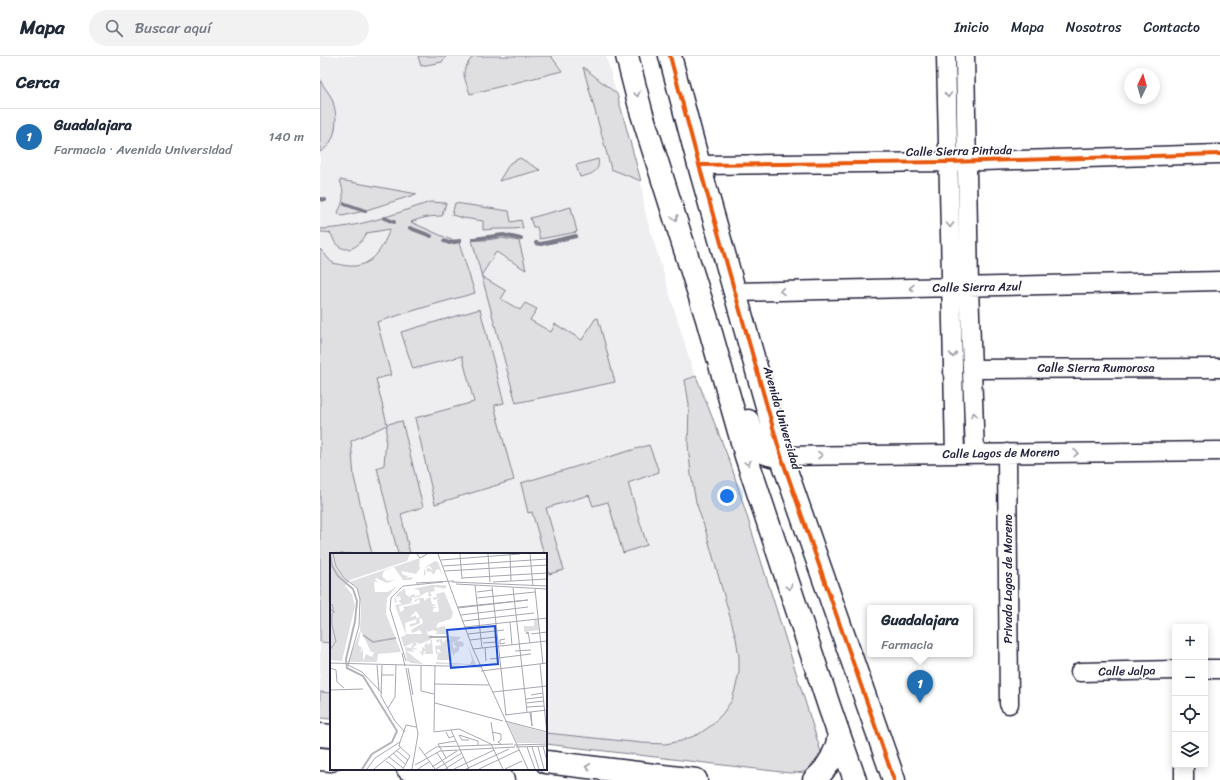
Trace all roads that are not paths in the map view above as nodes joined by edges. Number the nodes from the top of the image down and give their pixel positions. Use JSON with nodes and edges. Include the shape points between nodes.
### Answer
{"nodes":[{"id":1,"x":627,"y":56,"type":"edge"},
{"id":2,"x":670,"y":56,"type":"edge"},
{"id":3,"x":946,"y":56,"type":"edge"},
{"id":4,"x":964,"y":56,"type":"edge"},
{"id":5,"x":1220,"y":154,"type":"edge"},
{"id":6,"x":967,"y":161,"type":"junction"},
{"id":7,"x":949,"y":162,"type":"junction"},
{"id":8,"x":699,"y":165,"type":"junction"},
{"id":9,"x":1220,"y":281,"type":"edge"},
{"id":10,"x":951,"y":287,"type":"junction"},
{"id":11,"x":969,"y":287,"type":"junction"},
{"id":12,"x":735,"y":292,"type":"junction"},
{"id":13,"x":707,"y":319,"type":"junction"},
{"id":14,"x":1220,"y":368,"type":"edge"},
{"id":15,"x":972,"y":369,"type":"junction"},
{"id":16,"x":1220,"y":451,"type":"edge"},
{"id":17,"x":1007,"y":453,"type":"junction"},
{"id":18,"x":955,"y":454,"type":"junction"},
{"id":19,"x":975,"y":454,"type":"junction"},
{"id":20,"x":781,"y":456,"type":"junction"},
{"id":21,"x":1208,"y":669,"type":"edge"},
{"id":22,"x":1220,"y":669,"type":"edge"},
{"id":23,"x":1172,"y":670,"type":"edge"},
{"id":24,"x":1080,"y":672,"type":"dead end"},
{"id":25,"x":1009,"y":704,"type":"dead end"},
{"id":26,"x":320,"y":735,"type":"edge"},
{"id":27,"x":330,"y":736,"type":"edge"},
{"id":28,"x":839,"y":736,"type":"junction"},
{"id":29,"x":320,"y":759,"type":"edge"},
{"id":30,"x":330,"y":760,"type":"edge"},
{"id":31,"x":547,"y":762,"type":"edge"},
{"id":32,"x":1184,"y":768,"type":"edge"},
{"id":33,"x":417,"y":770,"type":"edge"},
{"id":34,"x":503,"y":780,"type":"edge"},
{"id":35,"x":696,"y":780,"type":"edge"},
{"id":36,"x":814,"y":780,"type":"edge"},
{"id":37,"x":855,"y":780,"type":"edge"},
{"id":38,"x":894,"y":780,"type":"edge"},
{"id":39,"x":1184,"y":780,"type":"edge"}],
"edges":[{"from":1,"to":13,"type":"main road","one_way":true,"via":[[641,111]]},
{"from":2,"to":8,"type":"main road","name":"Avenida Universidad"},
{"from":3,"to":7,"type":"street","one_way":true},
{"from":4,"to":6,"type":"street"},
{"from":5,"to":6,"type":"street","name":"Calle Sierra Pintada"},
{"from":6,"to":7,"type":"street","name":"Calle Sierra Pintada"},
{"from":6,"to":11,"type":"street"},
{"from":7,"to":8,"type":"street","name":"Calle Sierra Pintada"},
{"from":7,"to":10,"type":"street","one_way":true},
{"from":8,"to":12,"type":"main road","name":"Avenida Universidad"},
{"from":9,"to":11,"type":"street","name":"Calle Sierra Azul"},
{"from":10,"to":11,"type":"street","name":"Calle Sierra Azul"},
{"from":10,"to":12,"type":"street","name":"Calle Sierra Azul","one_way":true},
{"from":10,"to":18,"type":"street","one_way":true},
{"from":11,"to":15,"type":"street"},
{"from":12,"to":20,"type":"main road","name":"Avenida Universidad"},
{"from":13,"to":20,"type":"main road","via":[[724,342],[754,442],[764,452]]},
{"from":13,"to":28,"type":"main road","one_way":true,"via":[[746,456]]},
{"from":14,"to":15,"type":"street","name":"Calle Sierra Rumorosa"},
{"from":19,"to":15,"type":"street","one_way":true},
{"from":17,"to":16,"type":"street","name":"Calle Lagos de Moreno","one_way":true},
{"from":17,"to":19,"type":"street","name":"Calle Lagos de Moreno"},
{"from":17,"to":25,"type":"street","name":"Privada Lagos de Moreno"},
{"from":18,"to":19,"type":"street","name":"Calle Lagos de Moreno"},
{"from":20,"to":18,"type":"street","name":"Calle Lagos de Moreno","one_way":true},
{"from":20,"to":38,"type":"main road","name":"Avenida Universidad"},
{"from":21,"to":22,"type":"street"},
{"from":23,"to":24,"type":"street","name":"Calle Jalpa"},
{"from":26,"to":27,"type":"main road"},
{"from":28,"to":36,"type":"main road","via":[[838,746],[829,764]]},
{"from":28,"to":37,"type":"main road"},
{"from":29,"to":30,"type":"main road"},
{"from":35,"to":31,"type":"main road","one_way":true},
{"from":32,"to":39,"type":"street"},
{"from":33,"to":34,"type":"main road"}]}
